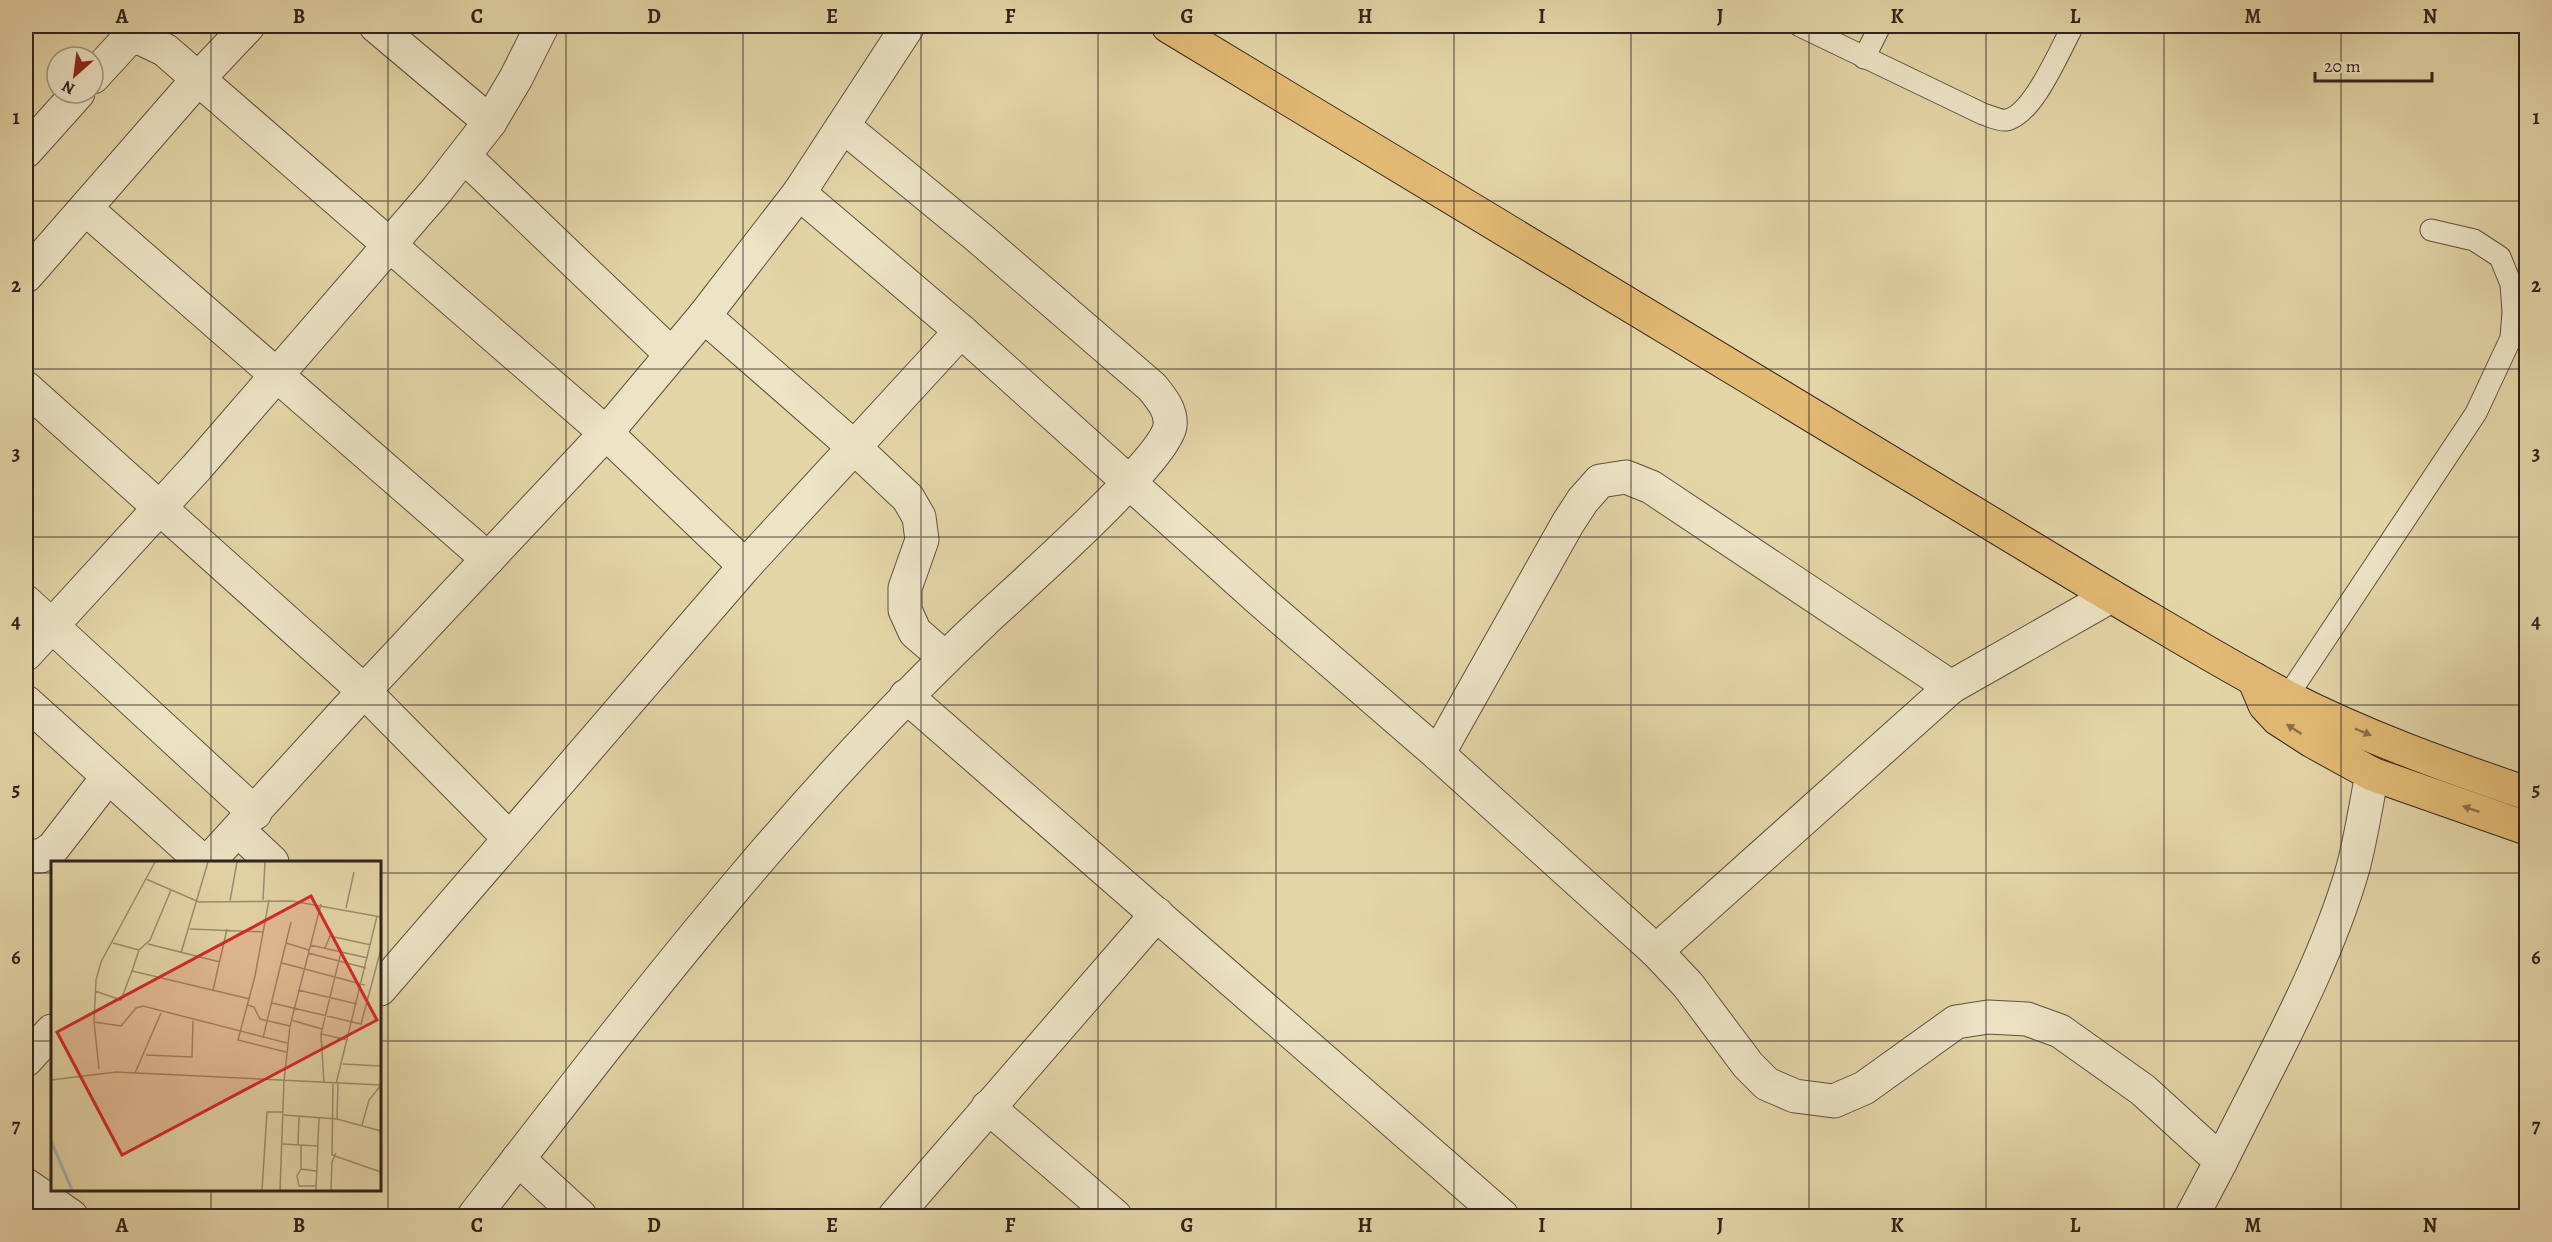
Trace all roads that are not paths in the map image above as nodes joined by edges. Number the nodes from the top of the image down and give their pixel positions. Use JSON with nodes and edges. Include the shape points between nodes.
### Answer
{"nodes":[{"id":1,"x":248,"y":26,"type":"edge"},
{"id":2,"x":376,"y":26,"type":"edge"},
{"id":3,"x":542,"y":26,"type":"edge"},
{"id":4,"x":908,"y":26,"type":"edge"},
{"id":5,"x":1168,"y":26,"type":"edge"},
{"id":6,"x":1800,"y":26,"type":"edge"},
{"id":7,"x":1880,"y":26,"type":"edge"},
{"id":8,"x":2073,"y":26,"type":"edge"},
{"id":9,"x":1864,"y":58,"type":"junction"},
{"id":10,"x":105,"y":64,"type":"edge"},
{"id":11,"x":198,"y":79,"type":"junction"},
{"id":12,"x":67,"y":105,"type":"edge"},
{"id":13,"x":490,"y":123,"type":"junction"},
{"id":14,"x":843,"y":126,"type":"junction"},
{"id":15,"x":26,"y":151,"type":"edge"},
{"id":16,"x":464,"y":156,"type":"junction"},
{"id":17,"x":799,"y":193,"type":"junction"},
{"id":18,"x":86,"y":209,"type":"junction"},
{"id":19,"x":2431,"y":230,"type":"dead end"},
{"id":20,"x":388,"y":244,"type":"junction"},
{"id":21,"x":26,"y":276,"type":"edge"},
{"id":22,"x":704,"y":316,"type":"junction"},
{"id":23,"x":961,"y":331,"type":"junction"},
{"id":24,"x":671,"y":354,"type":"junction"},
{"id":25,"x":277,"y":374,"type":"junction"},
{"id":26,"x":26,"y":388,"type":"edge"},
{"id":27,"x":606,"y":433,"type":"junction"},
{"id":28,"x":855,"y":448,"type":"junction"},
{"id":29,"x":1129,"y":483,"type":"junction"},
{"id":30,"x":160,"y":507,"type":"junction"},
{"id":31,"x":488,"y":559,"type":"junction"},
{"id":32,"x":745,"y":566,"type":"junction"},
{"id":33,"x":2111,"y":596,"type":"junction"},
{"id":34,"x":26,"y":602,"type":"edge"},
{"id":35,"x":51,"y":626,"type":"junction"},
{"id":36,"x":26,"y":654,"type":"edge"},
{"id":37,"x":945,"y":658,"type":"junction"},
{"id":38,"x":2254,"y":679,"type":"junction"},
{"id":39,"x":1952,"y":687,"type":"junction"},
{"id":40,"x":364,"y":691,"type":"junction"},
{"id":41,"x":906,"y":696,"type":"junction"},
{"id":42,"x":2287,"y":697,"type":"junction"},
{"id":43,"x":26,"y":702,"type":"edge"},
{"id":44,"x":1438,"y":754,"type":"junction"},
{"id":45,"x":2372,"y":774,"type":"junction"},
{"id":46,"x":108,"y":777,"type":"junction"},
{"id":47,"x":2526,"y":793,"type":"edge"},
{"id":48,"x":247,"y":822,"type":"junction"},
{"id":49,"x":2526,"y":828,"type":"edge"},
{"id":50,"x":508,"y":838,"type":"junction"},
{"id":51,"x":26,"y":856,"type":"edge"},
{"id":52,"x":202,"y":861,"type":"edge"},
{"id":53,"x":209,"y":861,"type":"edge"},
{"id":54,"x":271,"y":861,"type":"edge"},
{"id":55,"x":1157,"y":914,"type":"junction"},
{"id":56,"x":1656,"y":951,"type":"junction"},
{"id":57,"x":383,"y":977,"type":"edge"},
{"id":58,"x":51,"y":1032,"type":"edge"},
{"id":59,"x":26,"y":1060,"type":"edge"},
{"id":60,"x":988,"y":1107,"type":"junction"},
{"id":61,"x":518,"y":1159,"type":"junction"},
{"id":62,"x":2221,"y":1161,"type":"junction"},
{"id":63,"x":26,"y":1185,"type":"edge"},
{"id":64,"x":71,"y":1216,"type":"edge"},
{"id":65,"x":474,"y":1216,"type":"edge"},
{"id":66,"x":580,"y":1216,"type":"edge"},
{"id":67,"x":895,"y":1216,"type":"edge"},
{"id":68,"x":1115,"y":1216,"type":"edge"},
{"id":69,"x":1502,"y":1216,"type":"edge"},
{"id":70,"x":2192,"y":1216,"type":"edge"}],
"edges":[{"from":1,"to":11,"type":"street"},
{"from":2,"to":13,"type":"street"},
{"from":3,"to":13,"type":"street"},
{"from":4,"to":14,"type":"street"},
{"from":5,"to":33,"type":"main road"},
{"from":6,"to":9,"type":"lane"},
{"from":7,"to":9,"type":"lane"},
{"from":8,"to":9,"type":"lane","via":[[2028,104],[2018,116],[2004,120],[1983,114]]},
{"from":10,"to":11,"type":"street","via":[[128,40],[138,37],[165,50]]},
{"from":11,"to":18,"type":"street"},
{"from":11,"to":20,"type":"street"},
{"from":12,"to":15,"type":"street"},
{"from":13,"to":16,"type":"street"},
{"from":14,"to":17,"type":"street"},
{"from":14,"to":29,"type":"street","via":[[1152,387],[1166,406],[1170,425],[1164,441]]},
{"from":16,"to":20,"type":"street"},
{"from":16,"to":24,"type":"street"},
{"from":17,"to":22,"type":"street"},
{"from":17,"to":23,"type":"street"},
{"from":18,"to":21,"type":"street"},
{"from":18,"to":25,"type":"street"},
{"from":19,"to":42,"type":"lane","via":[[2474,240],[2500,257],[2511,284],[2511,338],[2476,413]]},
{"from":20,"to":25,"type":"street"},
{"from":20,"to":27,"type":"street"},
{"from":22,"to":24,"type":"street"},
{"from":22,"to":28,"type":"street"},
{"from":23,"to":28,"type":"street"},
{"from":23,"to":29,"type":"street"},
{"from":24,"to":27,"type":"street"},
{"from":25,"to":30,"type":"street"},
{"from":25,"to":31,"type":"street"},
{"from":26,"to":30,"type":"street"},
{"from":27,"to":31,"type":"street"},
{"from":27,"to":32,"type":"street"},
{"from":28,"to":32,"type":"street"},
{"from":28,"to":37,"type":"street","via":[[909,498],[919,517],[922,540],[905,588],[905,610],[915,632]]},
{"from":29,"to":37,"type":"street"},
{"from":29,"to":44,"type":"street"},
{"from":30,"to":35,"type":"street"},
{"from":30,"to":40,"type":"street"},
{"from":31,"to":40,"type":"street"},
{"from":32,"to":50,"type":"street"},
{"from":33,"to":38,"type":"main road"},
{"from":33,"to":39,"type":"street"},
{"from":34,"to":35,"type":"street"},
{"from":35,"to":36,"type":"street"},
{"from":35,"to":48,"type":"street"},
{"from":37,"to":41,"type":"street"},
{"from":38,"to":42,"type":"main road"},
{"from":45,"to":38,"type":"main road","one_way":true,"via":[[2278,719],[2265,705]]},
{"from":39,"to":44,"type":"street","via":[[1651,487],[1626,477],[1617,478],[1599,481],[1583,500]]},
{"from":39,"to":56,"type":"street"},
{"from":40,"to":48,"type":"street"},
{"from":40,"to":50,"type":"street"},
{"from":41,"to":55,"type":"street"},
{"from":41,"to":61,"type":"street","via":[[770,847],[649,991]]},
{"from":42,"to":47,"type":"main road","one_way":true,"via":[[2426,759]]},
{"from":43,"to":46,"type":"street"},
{"from":44,"to":56,"type":"street"},
{"from":49,"to":45,"type":"main road","one_way":true},
{"from":45,"to":62,"type":"street","via":[[2353,868],[2329,935]]},
{"from":46,"to":51,"type":"street","via":[[53,848],[41,856]]},
{"from":46,"to":52,"type":"street"},
{"from":48,"to":53,"type":"street"},
{"from":48,"to":54,"type":"street"},
{"from":50,"to":57,"type":"street"},
{"from":55,"to":60,"type":"street"},
{"from":55,"to":69,"type":"street"},
{"from":56,"to":62,"type":"street","via":[[1748,1065],[1767,1084],[1795,1096],[1834,1101],[1864,1088],[1956,1022],[1988,1017],[2027,1019],[2060,1031],[2143,1090]]},
{"from":58,"to":59,"type":"street"},
{"from":60,"to":67,"type":"street"},
{"from":60,"to":68,"type":"street"},
{"from":61,"to":65,"type":"street"},
{"from":61,"to":66,"type":"street"},
{"from":62,"to":70,"type":"street"},
{"from":63,"to":64,"type":"street"}]}
